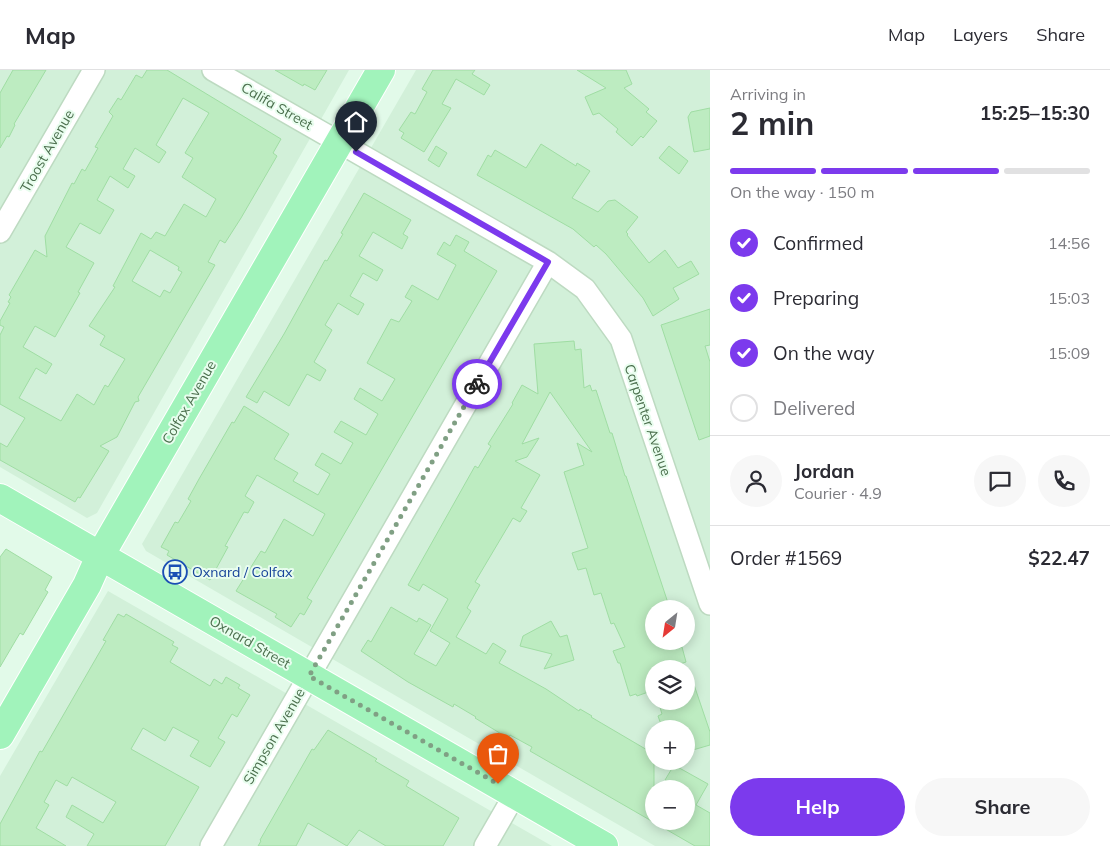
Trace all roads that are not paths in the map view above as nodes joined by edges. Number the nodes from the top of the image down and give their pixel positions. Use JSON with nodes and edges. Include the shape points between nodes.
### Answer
{"nodes":[{"id":1,"x":94,"y":70,"type":"edge"},
{"id":2,"x":214,"y":70,"type":"edge"},
{"id":3,"x":382,"y":70,"type":"edge"},
{"id":4,"x":340,"y":143,"type":"junction"},
{"id":5,"x":0,"y":232,"type":"edge"},
{"id":6,"x":548,"y":262,"type":"junction"},
{"id":7,"x":0,"y":498,"type":"edge"},
{"id":8,"x":100,"y":556,"type":"junction"},
{"id":9,"x":710,"y":604,"type":"edge"},
{"id":10,"x":309,"y":676,"type":"junction"},
{"id":11,"x":0,"y":735,"type":"edge"},
{"id":12,"x":515,"y":794,"type":"junction"},
{"id":13,"x":210,"y":846,"type":"edge"},
{"id":14,"x":485,"y":846,"type":"edge"},
{"id":15,"x":604,"y":846,"type":"edge"}],
"edges":[{"from":1,"to":5,"type":"street","name":"Troost Avenue"},
{"from":2,"to":4,"type":"street","name":"Califa Street"},
{"from":3,"to":4,"type":"main road","name":"Colfax Avenue"},
{"from":4,"to":6,"type":"street","name":"Califa Street"},
{"from":4,"to":8,"type":"main road","name":"Colfax Avenue"},
{"from":6,"to":9,"type":"street","name":"Carpenter Avenue","via":[[585,289],[621,339]]},
{"from":6,"to":10,"type":"street","name":"Simpson Avenue"},
{"from":7,"to":8,"type":"main road","name":"Oxnard Street"},
{"from":8,"to":10,"type":"main road","name":"Oxnard Street"},
{"from":8,"to":11,"type":"main road","name":"Colfax Avenue","via":[[87,585]]},
{"from":10,"to":12,"type":"main road","name":"Oxnard Street"},
{"from":10,"to":13,"type":"street","name":"Simpson Avenue"},
{"from":12,"to":14,"type":"street"},
{"from":12,"to":15,"type":"main road","name":"Oxnard Street"}]}
